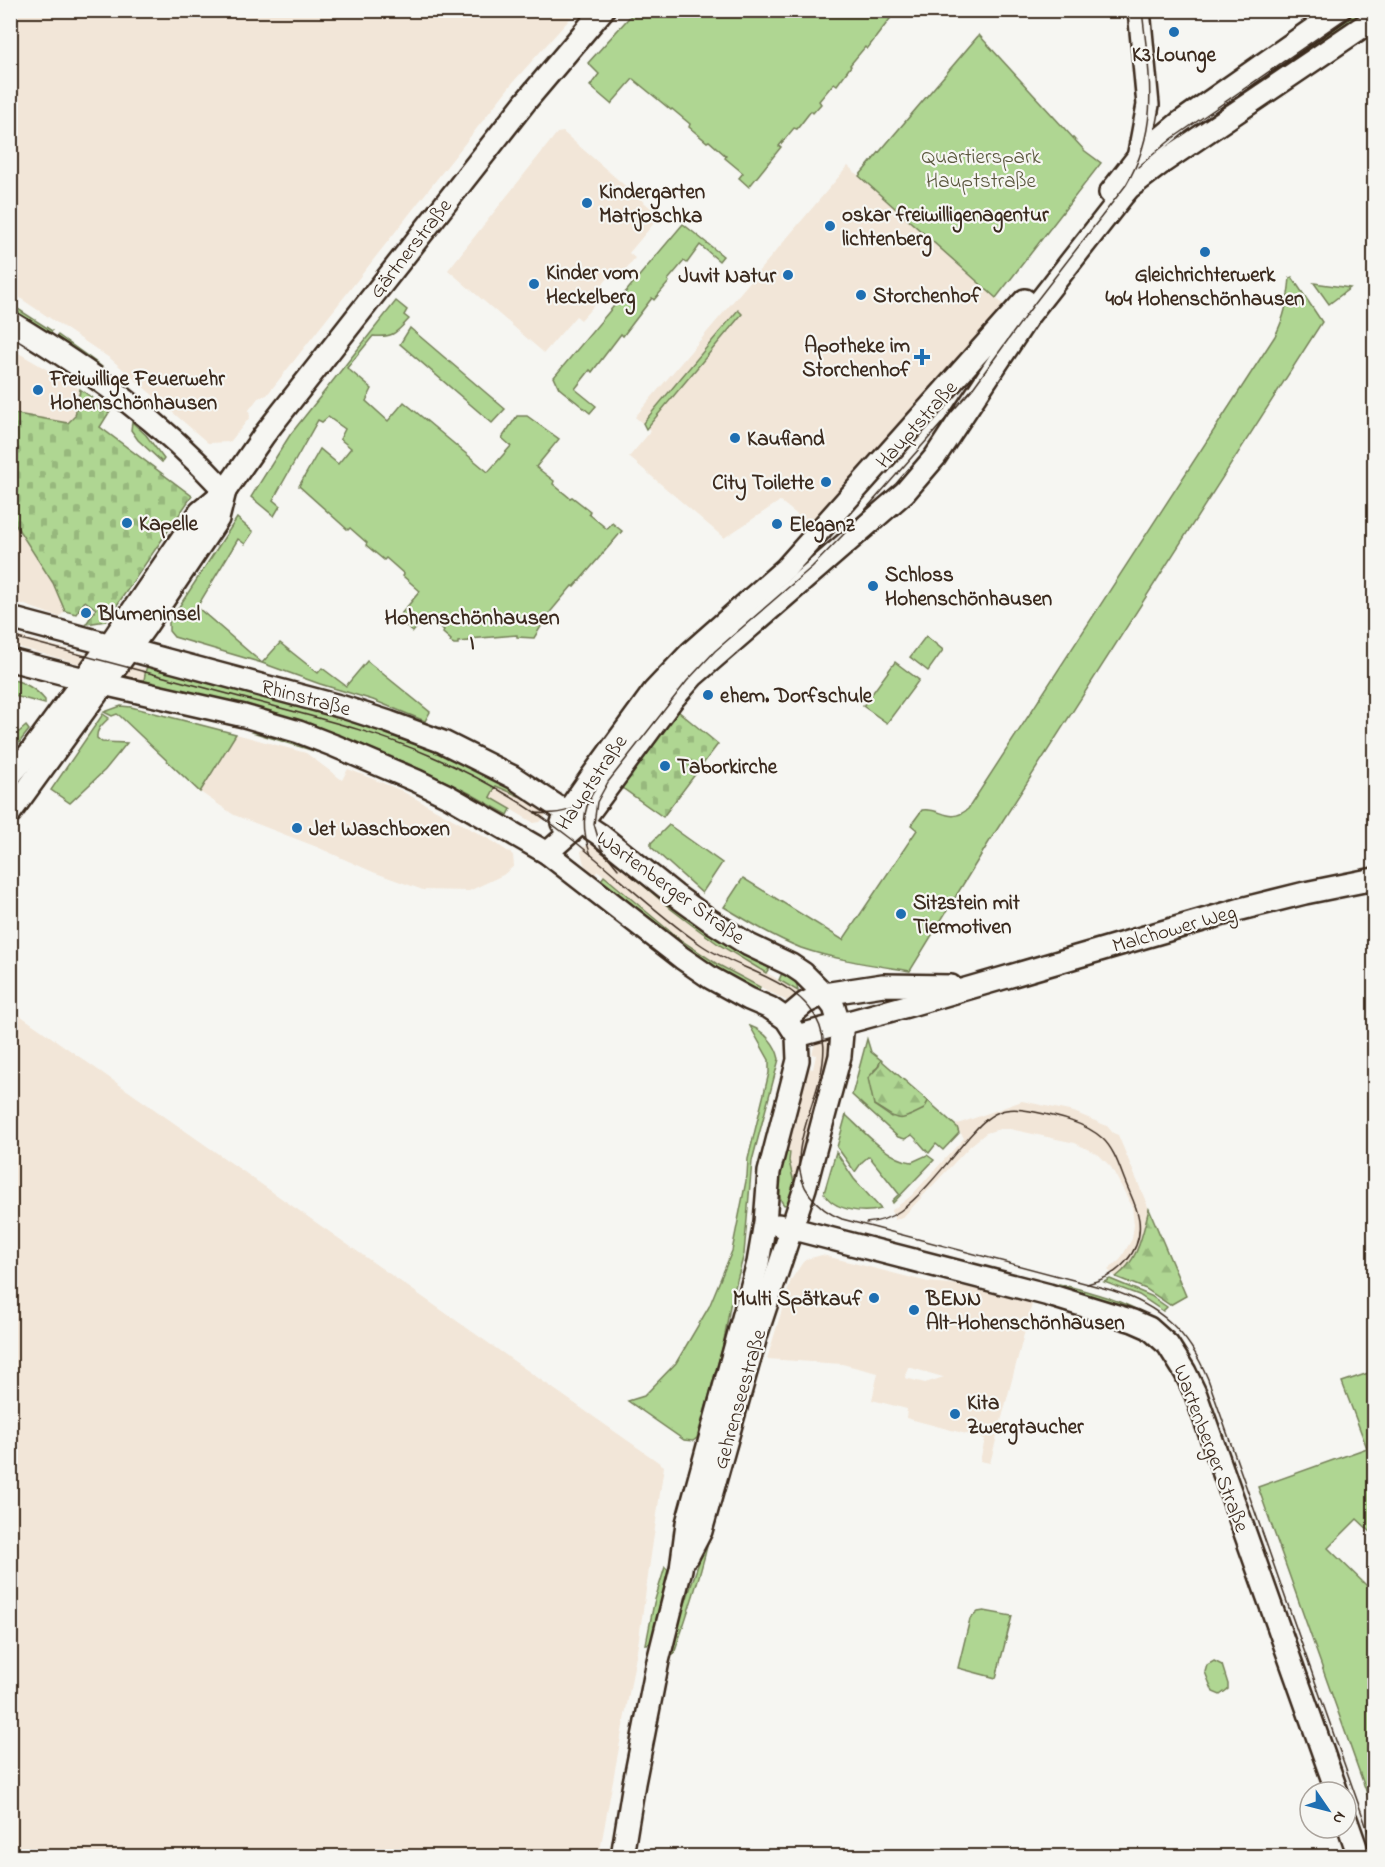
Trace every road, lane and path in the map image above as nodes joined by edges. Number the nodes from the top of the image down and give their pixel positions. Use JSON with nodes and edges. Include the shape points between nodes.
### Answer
{"nodes":[{"id":1,"x":603,"y":10,"type":"edge"},
{"id":2,"x":1138,"y":10,"type":"edge"},
{"id":3,"x":1340,"y":10,"type":"edge"},
{"id":4,"x":1374,"y":18,"type":"edge"},
{"id":5,"x":1148,"y":105,"type":"junction"},
{"id":6,"x":1179,"y":123,"type":"junction"},
{"id":7,"x":1203,"y":135,"type":"junction"},
{"id":8,"x":1138,"y":157,"type":"junction"},
{"id":9,"x":1133,"y":185,"type":"junction"},
{"id":10,"x":1016,"y":321,"type":"junction"},
{"id":11,"x":10,"y":322,"type":"edge"},
{"id":12,"x":225,"y":491,"type":"junction"},
{"id":13,"x":832,"y":518,"type":"junction"},
{"id":14,"x":853,"y":538,"type":"junction"},
{"id":15,"x":10,"y":618,"type":"edge"},
{"id":16,"x":112,"y":652,"type":"junction"},
{"id":17,"x":10,"y":660,"type":"edge"},
{"id":18,"x":94,"y":681,"type":"junction"},
{"id":19,"x":10,"y":776,"type":"edge"},
{"id":20,"x":10,"y":813,"type":"edge"},
{"id":21,"x":574,"y":817,"type":"junction"},
{"id":22,"x":547,"y":853,"type":"junction"},
{"id":23,"x":1374,"y":879,"type":"edge"},
{"id":24,"x":976,"y":986,"type":"junction"},
{"id":25,"x":824,"y":994,"type":"junction"},
{"id":26,"x":840,"y":1024,"type":"junction"},
{"id":27,"x":792,"y":1028,"type":"junction"},
{"id":28,"x":765,"y":1222,"type":"junction"},
{"id":29,"x":792,"y":1228,"type":"junction"},
{"id":30,"x":681,"y":1569,"type":"junction"},
{"id":31,"x":1333,"y":1780,"type":"edge"},
{"id":32,"x":1353,"y":1840,"type":"edge"},
{"id":33,"x":622,"y":1857,"type":"edge"},
{"id":34,"x":1359,"y":1857,"type":"edge"}],
"edges":[{"from":1,"to":12,"type":"main road","name":"Gärtnerstraße","via":[[376,291]]},
{"from":2,"to":5,"type":"main road","name":"Hauptstraße"},
{"from":3,"to":6,"type":"main road","name":"Hauptstraße"},
{"from":4,"to":7,"type":"main road","name":"Hauptstraße"},
{"from":5,"to":6,"type":"main road"},
{"from":5,"to":8,"type":"main road","name":"Hauptstraße"},
{"from":6,"to":7,"type":"main road"},
{"from":6,"to":8,"type":"main road","name":"Hauptstraße"},
{"from":7,"to":9,"type":"main road","name":"Hauptstraße"},
{"from":8,"to":9,"type":"main road","name":"Hauptstraße"},
{"from":8,"to":10,"type":"main road","name":"Hauptstraße"},
{"from":9,"to":10,"type":"main road","name":"Hauptstraße"},
{"from":10,"to":13,"type":"main road","name":"Hauptstraße"},
{"from":10,"to":14,"type":"main road","name":"Hauptstraße","via":[[935,457],[905,492]]},
{"from":11,"to":12,"type":"main road","via":[[125,398]]},
{"from":12,"to":16,"type":"main road","name":"Gärtnerstraße","via":[[200,512]]},
{"from":13,"to":14,"type":"main road","via":[[843,535]]},
{"from":13,"to":21,"type":"main road","name":"Hauptstraße","via":[[773,582],[705,640],[654,691]]},
{"from":14,"to":21,"type":"main road","name":"Hauptstraße","via":[[693,676]]},
{"from":15,"to":16,"type":"main road","name":"Rhinstraße"},
{"from":16,"to":18,"type":"main road"},
{"from":16,"to":18,"type":"main road"},
{"from":16,"to":21,"type":"main road","name":"Rhinstraße","via":[[343,707],[389,722],[443,742],[513,777]]},
{"from":17,"to":18,"type":"main road","name":"Rhinstraße"},
{"from":18,"to":19,"type":"main road"},
{"from":18,"to":20,"type":"main road"},
{"from":18,"to":22,"type":"main road","name":"Rhinstraße","via":[[299,732],[448,796]]},
{"from":21,"to":22,"type":"main road","name":"Hauptstraße"},
{"from":21,"to":25,"type":"main road","name":"Wartenberger Straße","via":[[675,895],[749,945],[791,965]]},
{"from":22,"to":27,"type":"main road","via":[[682,958],[711,978],[770,1008]]},
{"from":23,"to":24,"type":"main road","name":"Malchower Weg","via":[[1241,909]]},
{"from":24,"to":25,"type":"main road","name":"Malchower Weg","via":[[883,986]]},
{"from":24,"to":26,"type":"main road","name":"Malchower Weg"},
{"from":25,"to":26,"type":"main road","name":"Wartenberger Straße"},
{"from":25,"to":27,"type":"main road","name":"Malchower Weg","via":[[805,1003]]},
{"from":26,"to":27,"type":"main road","name":"Malchower Weg"},
{"from":26,"to":29,"type":"main road","name":"Wartenberger Straße","via":[[840,1056]]},
{"from":27,"to":28,"type":"main road","via":[[798,1060],[769,1172]]},
{"from":28,"to":29,"type":"main road","name":"Wartenberger Straße"},
{"from":28,"to":30,"type":"main road","name":"Gehrenseestraße","via":[[755,1275],[687,1523]]},
{"from":29,"to":30,"type":"main road","name":"Gehrenseestraße","via":[[757,1333],[701,1531]]},
{"from":29,"to":31,"type":"main road","name":"Wartenberger Straße","via":[[1113,1314],[1159,1336],[1177,1357],[1196,1395]]},
{"from":30,"to":33,"type":"main road","name":"Gehrenseestraße","via":[[658,1661]]},
{"from":32,"to":34,"type":"main road"}]}
